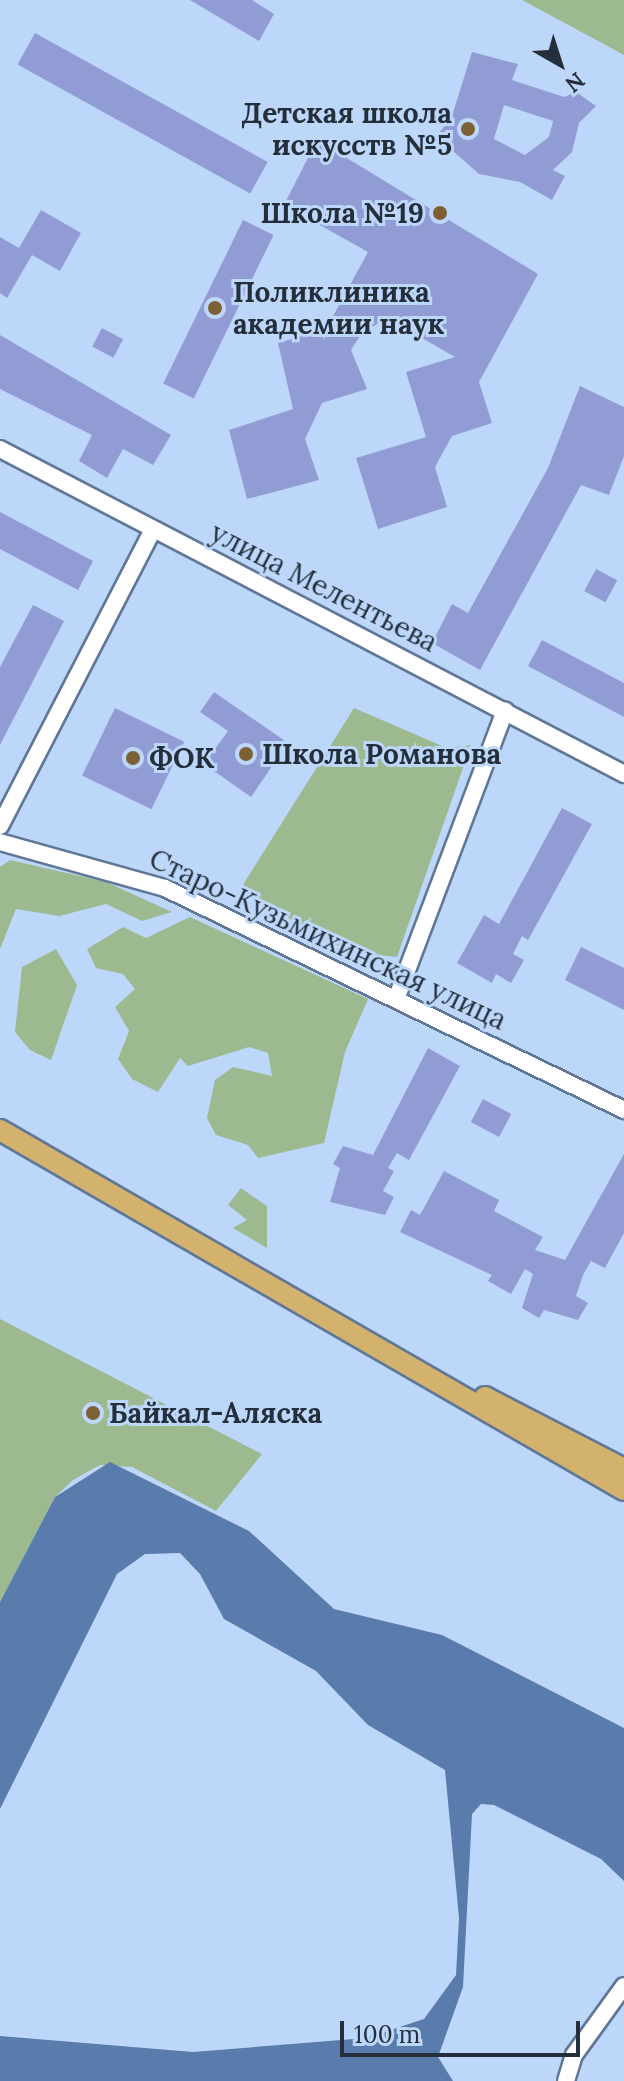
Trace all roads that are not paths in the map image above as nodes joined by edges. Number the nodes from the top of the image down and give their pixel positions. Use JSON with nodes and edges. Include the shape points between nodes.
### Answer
{"nodes":[{"id":1,"x":0,"y":449,"type":"edge"},
{"id":2,"x":152,"y":531,"type":"junction"},
{"id":3,"x":505,"y":711,"type":"junction"},
{"id":4,"x":624,"y":774,"type":"edge"},
{"id":5,"x":0,"y":826,"type":"edge"},
{"id":6,"x":0,"y":842,"type":"edge"},
{"id":7,"x":398,"y":994,"type":"junction"},
{"id":8,"x":624,"y":1110,"type":"edge"},
{"id":9,"x":0,"y":1130,"type":"edge"},
{"id":10,"x":437,"y":1377,"type":"junction"},
{"id":11,"x":624,"y":1469,"type":"edge"},
{"id":12,"x":624,"y":1490,"type":"edge"},
{"id":13,"x":624,"y":1986,"type":"edge"},
{"id":14,"x":566,"y":2081,"type":"edge"}],
"edges":[{"from":1,"to":2,"type":"street","name":"улица Мелентьева"},
{"from":2,"to":3,"type":"street","name":"улица Мелентьева"},
{"from":2,"to":5,"type":"street"},
{"from":3,"to":4,"type":"street","name":"улица Мелентьева"},
{"from":3,"to":7,"type":"street"},
{"from":6,"to":7,"type":"street","name":"Старо-Кузьмихинская улица","via":[[131,874]]},
{"from":7,"to":8,"type":"street","name":"Старо-Кузьмихинская улица"},
{"from":9,"to":10,"type":"main road"},
{"from":10,"to":11,"type":"main road"},
{"from":10,"to":12,"type":"main road"},
{"from":13,"to":14,"type":"street","via":[[589,2030]]}]}
